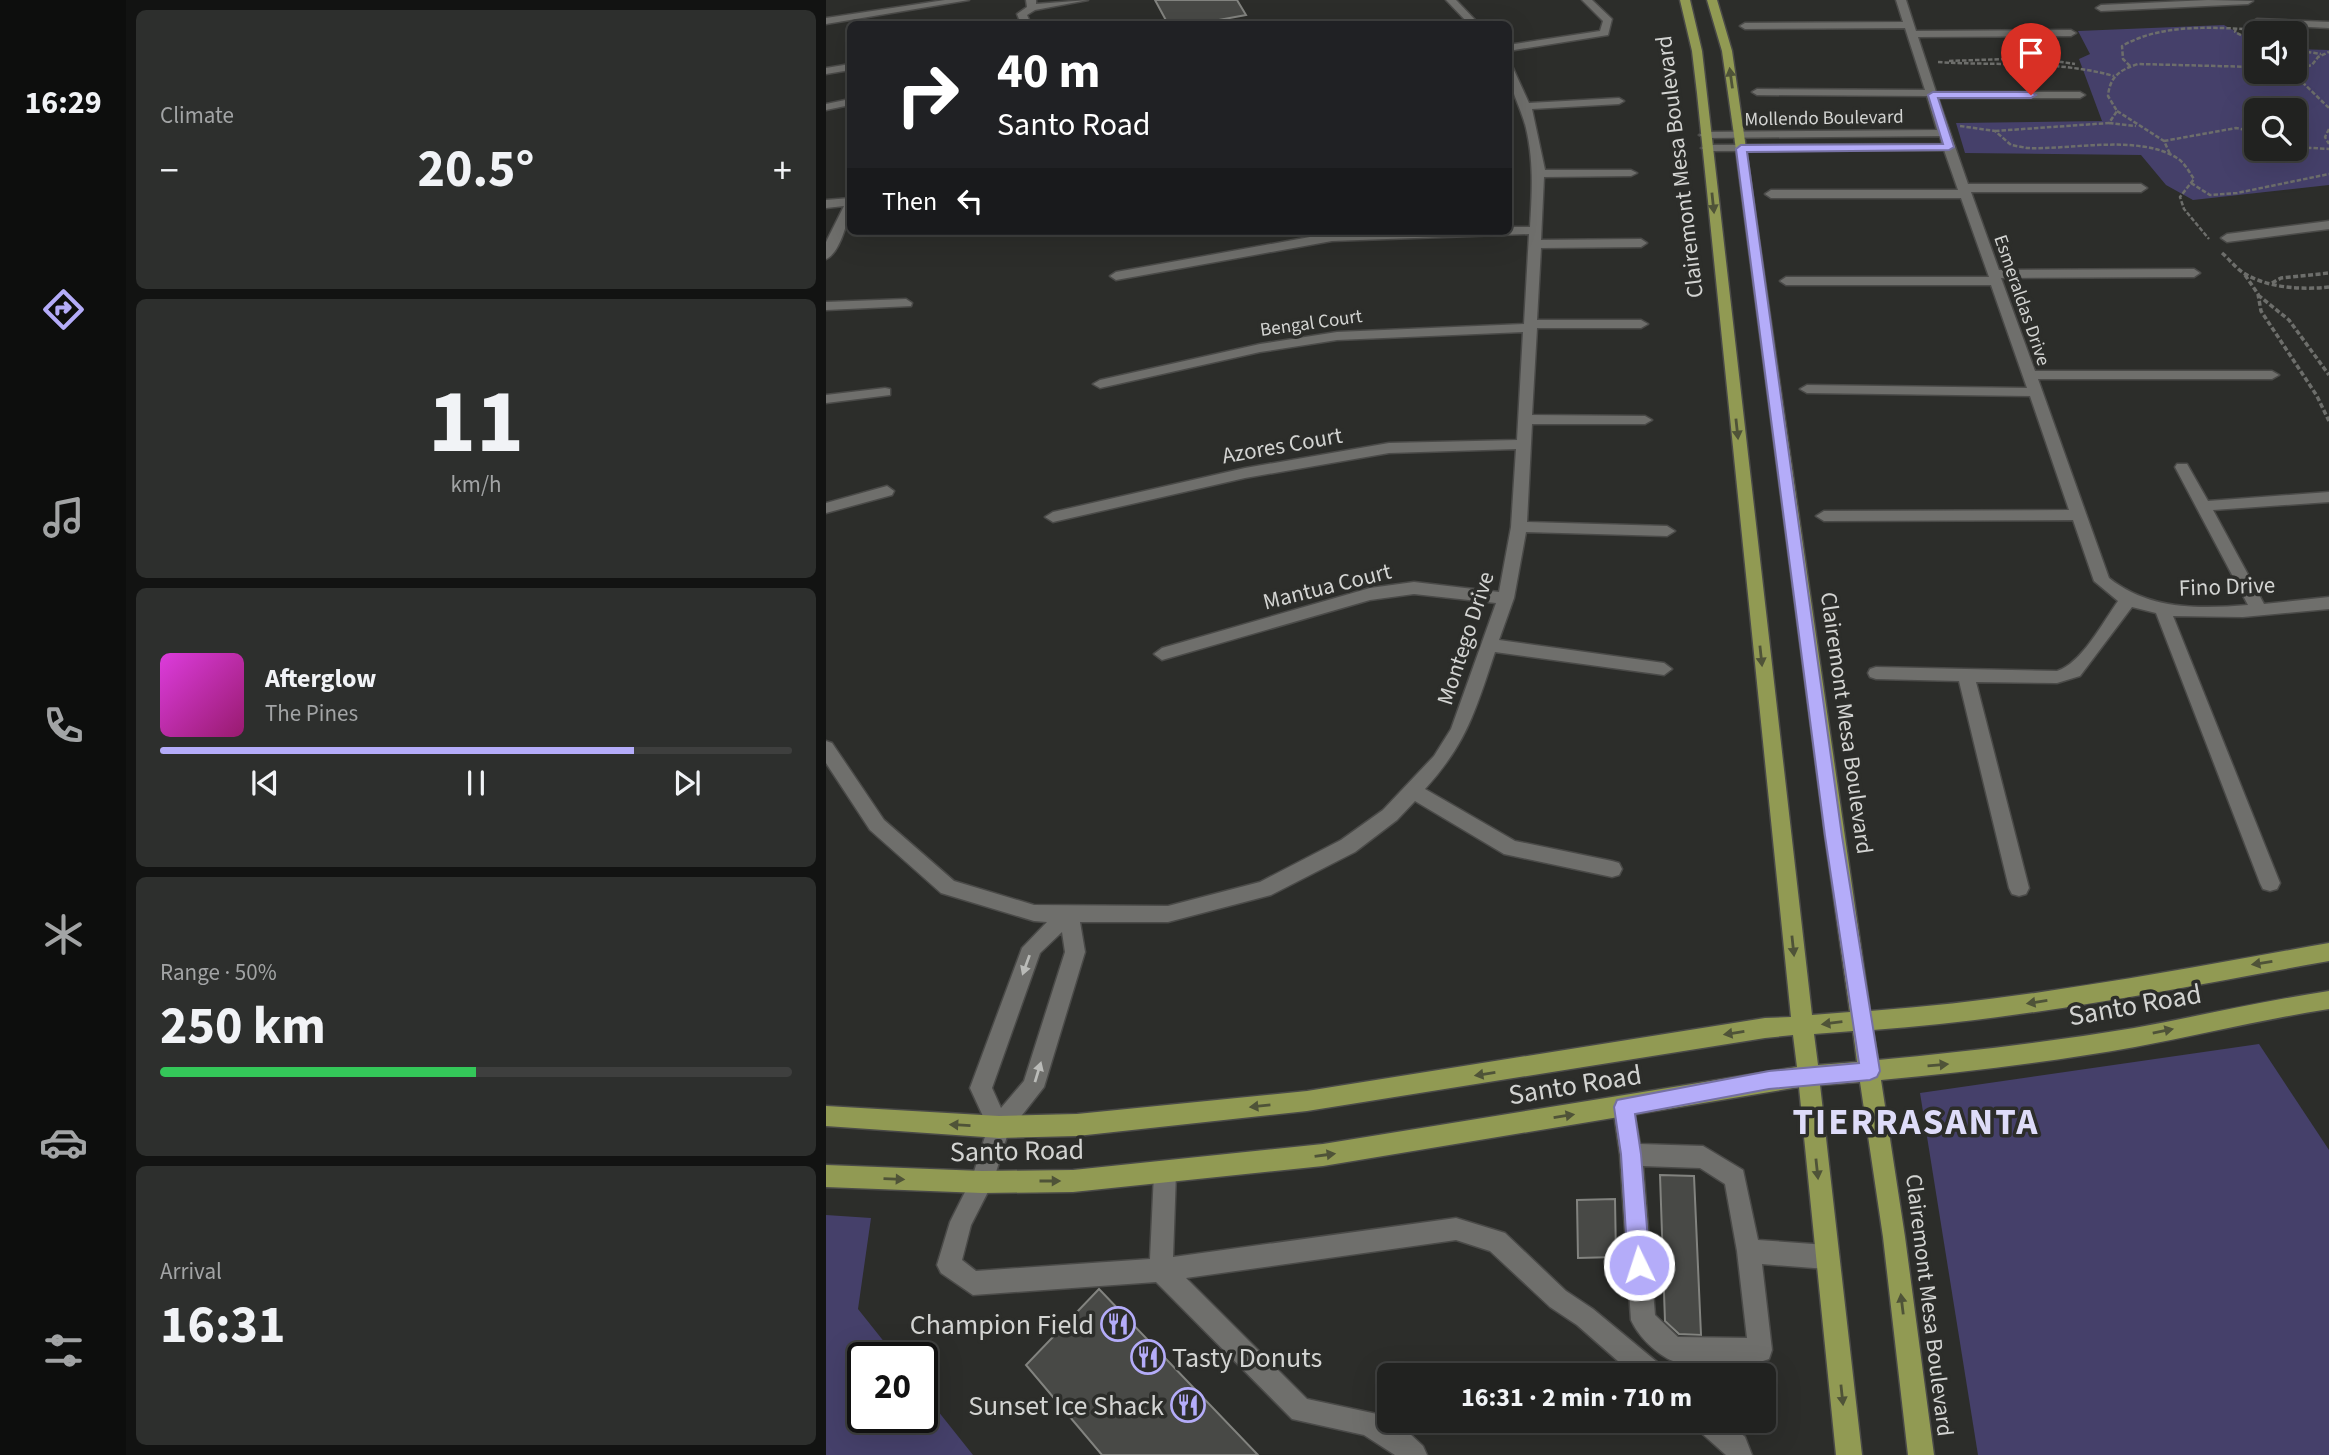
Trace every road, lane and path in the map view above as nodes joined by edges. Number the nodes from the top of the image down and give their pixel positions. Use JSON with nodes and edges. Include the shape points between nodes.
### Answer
{"nodes":[{"id":1,"x":964,"y":0,"type":"edge"},
{"id":2,"x":1083,"y":0,"type":"edge"},
{"id":3,"x":1451,"y":0,"type":"edge"},
{"id":4,"x":1587,"y":0,"type":"edge"},
{"id":5,"x":1685,"y":0,"type":"edge"},
{"id":6,"x":1712,"y":0,"type":"edge"},
{"id":7,"x":1900,"y":0,"type":"edge"},
{"id":8,"x":2248,"y":1,"type":"edge"},
{"id":9,"x":1032,"y":4,"type":"edge"},
{"id":10,"x":2101,"y":8,"type":"dead end"},
{"id":11,"x":869,"y":20,"type":"edge"},
{"id":12,"x":826,"y":21,"type":"edge"},
{"id":13,"x":1025,"y":21,"type":"edge"},
{"id":14,"x":1471,"y":21,"type":"edge"},
{"id":15,"x":2255,"y":21,"type":"edge"},
{"id":16,"x":2329,"y":24,"type":"edge"},
{"id":17,"x":2307,"y":25,"type":"edge"},
{"id":18,"x":1745,"y":26,"type":"dead end"},
{"id":19,"x":2244,"y":27,"type":"edge"},
{"id":20,"x":2236,"y":28,"type":"junction"},
{"id":21,"x":1910,"y":30,"type":"junction"},
{"id":22,"x":2071,"y":33,"type":"dead end"},
{"id":23,"x":2244,"y":38,"type":"edge"},
{"id":24,"x":1512,"y":47,"type":"edge"},
{"id":25,"x":2307,"y":52,"type":"edge"},
{"id":26,"x":2329,"y":52,"type":"edge"},
{"id":27,"x":2324,"y":54,"type":"junction"},
{"id":28,"x":1920,"y":61,"type":"junction"},
{"id":29,"x":2130,"y":66,"type":"junction"},
{"id":30,"x":2307,"y":66,"type":"edge"},
{"id":31,"x":2244,"y":67,"type":"edge"},
{"id":32,"x":847,"y":68,"type":"edge"},
{"id":33,"x":826,"y":71,"type":"edge"},
{"id":34,"x":1512,"y":74,"type":"edge"},
{"id":35,"x":2114,"y":76,"type":"junction"},
{"id":36,"x":2304,"y":84,"type":"edge"},
{"id":37,"x":1757,"y":92,"type":"dead end"},
{"id":38,"x":1932,"y":94,"type":"junction"},
{"id":39,"x":2080,"y":95,"type":"dead end"},
{"id":40,"x":1619,"y":101,"type":"dead end"},
{"id":41,"x":847,"y":103,"type":"edge"},
{"id":42,"x":1526,"y":106,"type":"junction"},
{"id":43,"x":826,"y":107,"type":"edge"},
{"id":44,"x":2329,"y":108,"type":"edge"},
{"id":45,"x":2117,"y":111,"type":"junction"},
{"id":46,"x":2109,"y":123,"type":"junction"},
{"id":47,"x":2140,"y":127,"type":"junction"},
{"id":48,"x":2244,"y":128,"type":"edge"},
{"id":49,"x":2329,"y":129,"type":"edge"},
{"id":50,"x":1995,"y":131,"type":"dead end"},
{"id":51,"x":1944,"y":133,"type":"junction"},
{"id":52,"x":2164,"y":141,"type":"junction"},
{"id":53,"x":1706,"y":142,"type":"junction"},
{"id":54,"x":1741,"y":142,"type":"junction"},
{"id":55,"x":2329,"y":146,"type":"edge"},
{"id":56,"x":1949,"y":147,"type":"junction"},
{"id":57,"x":2307,"y":147,"type":"edge"},
{"id":58,"x":2170,"y":154,"type":"dead end"},
{"id":59,"x":1539,"y":173,"type":"junction"},
{"id":60,"x":1631,"y":173,"type":"dead end"},
{"id":61,"x":2329,"y":174,"type":"edge"},
{"id":62,"x":2192,"y":183,"type":"dead end"},
{"id":63,"x":2141,"y":188,"type":"dead end"},
{"id":64,"x":1965,"y":191,"type":"junction"},
{"id":65,"x":1771,"y":194,"type":"dead end"},
{"id":66,"x":847,"y":203,"type":"edge"},
{"id":67,"x":826,"y":204,"type":"edge"},
{"id":68,"x":846,"y":224,"type":"edge"},
{"id":69,"x":2329,"y":225,"type":"edge"},
{"id":70,"x":1534,"y":237,"type":"junction"},
{"id":71,"x":2227,"y":238,"type":"dead end"},
{"id":72,"x":1642,"y":243,"type":"dead end"},
{"id":73,"x":826,"y":255,"type":"edge"},
{"id":74,"x":2194,"y":273,"type":"dead end"},
{"id":75,"x":2329,"y":273,"type":"edge"},
{"id":76,"x":2245,"y":274,"type":"dead end"},
{"id":77,"x":1116,"y":275,"type":"dead end"},
{"id":78,"x":1995,"y":278,"type":"junction"},
{"id":79,"x":1786,"y":281,"type":"dead end"},
{"id":80,"x":2272,"y":283,"type":"dead end"},
{"id":81,"x":2258,"y":295,"type":"junction"},
{"id":82,"x":906,"y":303,"type":"dead end"},
{"id":83,"x":826,"y":306,"type":"edge"},
{"id":84,"x":1641,"y":324,"type":"dead end"},
{"id":85,"x":1530,"y":326,"type":"junction"},
{"id":86,"x":2329,"y":374,"type":"edge"},
{"id":87,"x":2029,"y":375,"type":"junction"},
{"id":88,"x":2272,"y":375,"type":"dead end"},
{"id":89,"x":1100,"y":384,"type":"dead end"},
{"id":90,"x":1807,"y":389,"type":"dead end"},
{"id":91,"x":885,"y":392,"type":"dead end"},
{"id":92,"x":2035,"y":392,"type":"junction"},
{"id":93,"x":826,"y":399,"type":"edge"},
{"id":94,"x":1525,"y":419,"type":"junction"},
{"id":95,"x":1645,"y":420,"type":"dead end"},
{"id":96,"x":2329,"y":421,"type":"edge"},
{"id":97,"x":1523,"y":444,"type":"junction"},
{"id":98,"x":2182,"y":467,"type":"dead end"},
{"id":99,"x":887,"y":491,"type":"dead end"},
{"id":100,"x":2329,"y":497,"type":"edge"},
{"id":101,"x":2203,"y":506,"type":"junction"},
{"id":102,"x":826,"y":508,"type":"edge"},
{"id":103,"x":2077,"y":515,"type":"junction"},
{"id":104,"x":1824,"y":516,"type":"dead end"},
{"id":105,"x":1053,"y":517,"type":"dead end"},
{"id":106,"x":1519,"y":527,"type":"junction"},
{"id":107,"x":1667,"y":531,"type":"dead end"},
{"id":108,"x":1506,"y":598,"type":"junction"},
{"id":109,"x":2127,"y":601,"type":"junction"},
{"id":110,"x":2329,"y":603,"type":"edge"},
{"id":111,"x":2259,"y":610,"type":"junction"},
{"id":112,"x":2163,"y":611,"type":"junction"},
{"id":113,"x":1489,"y":645,"type":"junction"},
{"id":114,"x":1162,"y":654,"type":"dead end"},
{"id":115,"x":1664,"y":669,"type":"dead end"},
{"id":116,"x":1876,"y":673,"type":"dead end"},
{"id":117,"x":1966,"y":675,"type":"junction"},
{"id":118,"x":826,"y":748,"type":"edge"},
{"id":119,"x":1412,"y":790,"type":"junction"},
{"id":120,"x":1612,"y":869,"type":"dead end"},
{"id":121,"x":2270,"y":883,"type":"dead end"},
{"id":122,"x":2019,"y":888,"type":"dead end"},
{"id":123,"x":1069,"y":913,"type":"junction"},
{"id":124,"x":2329,"y":952,"type":"edge"},
{"id":125,"x":2329,"y":1000,"type":"edge"},
{"id":126,"x":1862,"y":1019,"type":"junction"},
{"id":127,"x":1802,"y":1026,"type":"junction"},
{"id":128,"x":1870,"y":1071,"type":"junction"},
{"id":129,"x":1808,"y":1077,"type":"junction"},
{"id":130,"x":1624,"y":1107,"type":"junction"},
{"id":131,"x":826,"y":1116,"type":"edge"},
{"id":132,"x":999,"y":1127,"type":"junction"},
{"id":133,"x":1631,"y":1154,"type":"junction"},
{"id":134,"x":1165,"y":1172,"type":"junction"},
{"id":135,"x":826,"y":1175,"type":"edge"},
{"id":136,"x":982,"y":1182,"type":"junction"},
{"id":137,"x":1749,"y":1251,"type":"junction"},
{"id":138,"x":1827,"y":1257,"type":"junction"},
{"id":139,"x":1161,"y":1270,"type":"junction"},
{"id":140,"x":1639,"y":1363,"type":"edge"},
{"id":141,"x":1721,"y":1433,"type":"edge"},
{"id":142,"x":1414,"y":1455,"type":"edge"},
{"id":143,"x":1739,"y":1455,"type":"edge"},
{"id":144,"x":1849,"y":1455,"type":"edge"},
{"id":145,"x":1921,"y":1455,"type":"edge"}],
"edges":[{"from":1,"to":11,"type":"street"},
{"from":2,"to":9,"type":"street"},
{"from":3,"to":14,"type":"street"},
{"from":4,"to":24,"type":"street","via":[[1608,21],[1604,33]]},
{"from":5,"to":53,"type":"main road","name":"Clairemont Mesa Boulevard","via":[[1697,51]]},
{"from":54,"to":6,"type":"main road","name":"Clairemont Mesa Boulevard","one_way":true,"via":[[1727,51]]},
{"from":7,"to":21,"type":"street","name":"Esmeraldas Drive"},
{"from":8,"to":10,"type":"street"},
{"from":8,"to":15,"type":"street"},
{"from":9,"to":13,"type":"street","via":[[1022,14]]},
{"from":11,"to":12,"type":"street"},
{"from":16,"to":17,"type":"street"},
{"from":18,"to":21,"type":"street"},
{"from":19,"to":20,"type":"path"},
{"from":20,"to":23,"type":"path"},
{"from":20,"to":29,"type":"path","via":[[2142,35],[2122,46],[2123,58]]},
{"from":21,"to":22,"type":"street"},
{"from":21,"to":28,"type":"street","name":"Esmeraldas Drive"},
{"from":25,"to":27,"type":"path"},
{"from":26,"to":27,"type":"path"},
{"from":27,"to":30,"type":"path"},
{"from":28,"to":35,"type":"path","via":[[2078,66]]},
{"from":28,"to":38,"type":"street","name":"Esmeraldas Drive"},
{"from":29,"to":31,"type":"path"},
{"from":29,"to":35,"type":"path"},
{"from":32,"to":33,"type":"street"},
{"from":34,"to":42,"type":"street","name":"Montego Drive"},
{"from":35,"to":45,"type":"path","via":[[2108,96]]},
{"from":36,"to":44,"type":"path"},
{"from":37,"to":38,"type":"street"},
{"from":38,"to":39,"type":"street"},
{"from":38,"to":51,"type":"street","name":"Esmeraldas Drive"},
{"from":40,"to":42,"type":"street"},
{"from":41,"to":43,"type":"street"},
{"from":42,"to":59,"type":"street","name":"Montego Drive"},
{"from":45,"to":46,"type":"path"},
{"from":45,"to":47,"type":"path"},
{"from":46,"to":47,"type":"path"},
{"from":46,"to":50,"type":"path"},
{"from":47,"to":52,"type":"path"},
{"from":48,"to":52,"type":"path"},
{"from":49,"to":55,"type":"path","via":[[2325,137]]},
{"from":51,"to":54,"type":"street","name":"Mollendo Boulevard"},
{"from":51,"to":56,"type":"street","name":"Esmeraldas Drive"},
{"from":52,"to":58,"type":"path"},
{"from":53,"to":54,"type":"street","name":"Mollendo Boulevard"},
{"from":53,"to":127,"type":"main road","name":"Clairemont Mesa Boulevard","one_way":true},
{"from":54,"to":56,"type":"street","name":"Mollendo Boulevard"},
{"from":54,"to":126,"type":"main road","name":"Clairemont Mesa Boulevard"},
{"from":55,"to":57,"type":"path"},
{"from":56,"to":64,"type":"street","name":"Esmeraldas Drive"},
{"from":59,"to":60,"type":"street"},
{"from":59,"to":70,"type":"street","name":"Montego Drive"},
{"from":61,"to":62,"type":"path","via":[[2210,195]]},
{"from":63,"to":64,"type":"street"},
{"from":64,"to":65,"type":"street"},
{"from":64,"to":78,"type":"street","name":"Esmeraldas Drive"},
{"from":66,"to":67,"type":"street"},
{"from":68,"to":73,"type":"street"},
{"from":69,"to":71,"type":"street"},
{"from":70,"to":72,"type":"street"},
{"from":70,"to":77,"type":"street","via":[[1332,237]]},
{"from":70,"to":85,"type":"street","name":"Montego Drive"},
{"from":74,"to":78,"type":"street"},
{"from":75,"to":80,"type":"path"},
{"from":76,"to":81,"type":"path"},
{"from":78,"to":79,"type":"street"},
{"from":78,"to":87,"type":"street","name":"Esmeraldas Drive"},
{"from":81,"to":86,"type":"path","via":[[2271,302]]},
{"from":81,"to":96,"type":"path","via":[[2260,311]]},
{"from":82,"to":83,"type":"street"},
{"from":84,"to":85,"type":"street","name":"Bengal Court"},
{"from":85,"to":89,"type":"street","name":"Bengal Court","via":[[1337,336],[1260,348]]},
{"from":85,"to":94,"type":"street","name":"Montego Drive"},
{"from":87,"to":88,"type":"street"},
{"from":87,"to":92,"type":"street","name":"Esmeraldas Drive"},
{"from":90,"to":92,"type":"street"},
{"from":91,"to":93,"type":"street"},
{"from":92,"to":103,"type":"street","name":"Esmeraldas Drive"},
{"from":94,"to":95,"type":"street"},
{"from":94,"to":97,"type":"street","name":"Montego Drive"},
{"from":97,"to":105,"type":"street","name":"Azores Court","via":[[1390,449],[1245,473]]},
{"from":97,"to":106,"type":"street","name":"Montego Drive"},
{"from":98,"to":101,"type":"street"},
{"from":99,"to":102,"type":"street"},
{"from":100,"to":101,"type":"street"},
{"from":101,"to":111,"type":"street"},
{"from":103,"to":104,"type":"street"},
{"from":103,"to":109,"type":"street","name":"Esmeraldas Drive","via":[[2102,581]]},
{"from":106,"to":107,"type":"street"},
{"from":106,"to":108,"type":"street","name":"Montego Drive"},
{"from":108,"to":113,"type":"street","name":"Montego Drive"},
{"from":108,"to":114,"type":"street","name":"Mantua Court","via":[[1414,588],[1370,594]]},
{"from":109,"to":112,"type":"street","name":"Fino Drive"},
{"from":109,"to":117,"type":"street","via":[[2074,672],[2057,677]]},
{"from":110,"to":111,"type":"street","name":"Fino Drive"},
{"from":111,"to":112,"type":"street","name":"Fino Drive"},
{"from":112,"to":121,"type":"street"},
{"from":113,"to":115,"type":"street"},
{"from":113,"to":119,"type":"street","name":"Montego Drive","via":[[1459,731],[1440,761]]},
{"from":116,"to":117,"type":"street"},
{"from":117,"to":122,"type":"street"},
{"from":118,"to":123,"type":"street","name":"Montego Drive","via":[[877,825],[948,887],[1034,913]]},
{"from":119,"to":120,"type":"street","via":[[1511,848]]},
{"from":119,"to":123,"type":"street","name":"Montego Drive","via":[[1390,815],[1348,846],[1264,889],[1168,914]]},
{"from":132,"to":123,"type":"street","one_way":true,"via":[[1033,1087],[1074,952]]},
{"from":123,"to":132,"type":"street","one_way":true,"via":[[1032,948],[981,1088]]},
{"from":124,"to":126,"type":"main road","name":"Santo Road","one_way":true,"via":[[1946,1015]]},
{"from":128,"to":125,"type":"main road","name":"Santo Road","one_way":true,"via":[[2135,1037]]},
{"from":126,"to":127,"type":"main road","name":"Santo Road","one_way":true},
{"from":126,"to":128,"type":"main road","name":"Clairemont Mesa Boulevard"},
{"from":127,"to":129,"type":"main road","name":"Clairemont Mesa Boulevard"},
{"from":127,"to":132,"type":"main road","name":"Santo Road","one_way":true,"via":[[1765,1028],[1307,1101],[1077,1125]]},
{"from":128,"to":129,"type":"main road","name":"Santo Road"},
{"from":145,"to":128,"type":"main road","name":"Clairemont Mesa Boulevard","one_way":true},
{"from":129,"to":130,"type":"main road","name":"Santo Road"},
{"from":129,"to":138,"type":"main road","name":"Clairemont Mesa Boulevard","one_way":true},
{"from":130,"to":133,"type":"street"},
{"from":134,"to":130,"type":"main road","name":"Santo Road","one_way":true,"via":[[1324,1155]]},
{"from":132,"to":131,"type":"main road","name":"Santo Road","one_way":true},
{"from":132,"to":136,"type":"street"},
{"from":133,"to":137,"type":"street","via":[[1703,1157],[1734,1178]]},
{"from":133,"to":137,"type":"street","via":[[1643,1320],[1673,1349],[1760,1350]]},
{"from":136,"to":134,"type":"main road","name":"Santo Road","one_way":true,"via":[[1073,1181]]},
{"from":134,"to":139,"type":"street"},
{"from":135,"to":136,"type":"main road","name":"Santo Road","one_way":true},
{"from":136,"to":139,"type":"street","via":[[961,1222],[949,1265],[972,1283]]},
{"from":137,"to":138,"type":"street"},
{"from":138,"to":144,"type":"main road","name":"Clairemont Mesa Boulevard","one_way":true},
{"from":139,"to":140,"type":"street","via":[[1456,1229],[1497,1241],[1558,1299]]},
{"from":139,"to":142,"type":"street","via":[[1301,1410],[1368,1423]]},
{"from":141,"to":143,"type":"street"}]}
